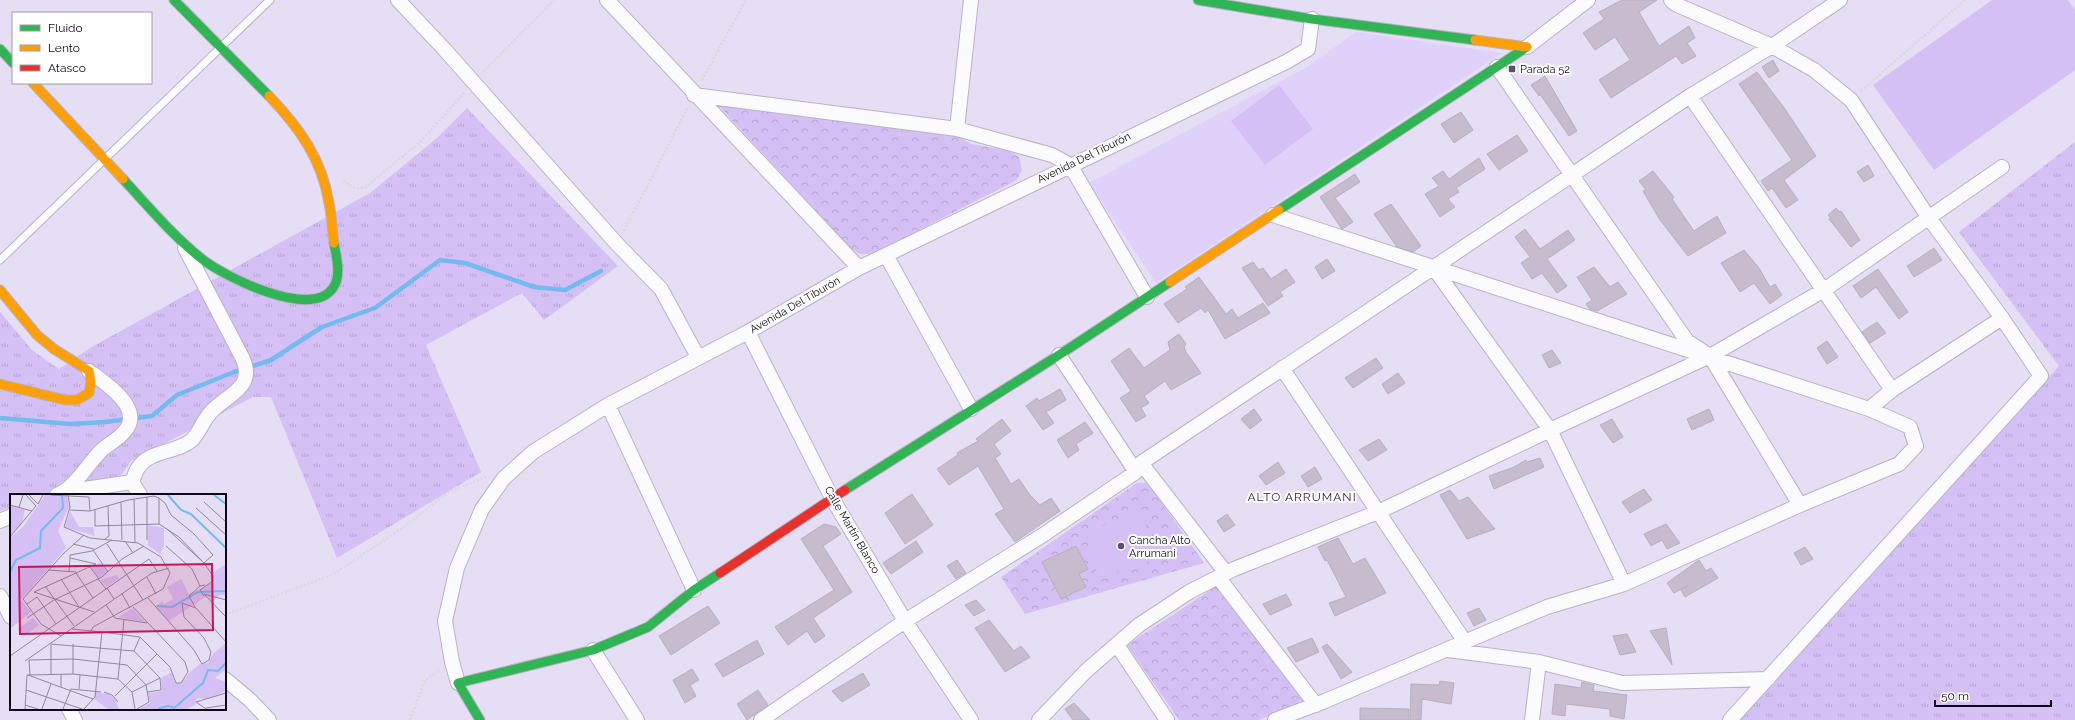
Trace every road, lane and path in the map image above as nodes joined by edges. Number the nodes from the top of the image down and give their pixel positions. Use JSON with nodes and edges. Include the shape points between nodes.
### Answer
{"nodes":[{"id":1,"x":174,"y":0,"type":"edge"},
{"id":2,"x":270,"y":0,"type":"edge"},
{"id":3,"x":398,"y":0,"type":"edge"},
{"id":4,"x":554,"y":0,"type":"edge"},
{"id":5,"x":607,"y":0,"type":"edge"},
{"id":6,"x":746,"y":0,"type":"edge"},
{"id":7,"x":971,"y":0,"type":"edge"},
{"id":8,"x":1197,"y":0,"type":"edge"},
{"id":9,"x":1588,"y":0,"type":"edge"},
{"id":10,"x":1671,"y":0,"type":"edge"},
{"id":11,"x":1840,"y":0,"type":"edge"},
{"id":12,"x":1966,"y":0,"type":"edge"},
{"id":13,"x":1312,"y":19,"type":"junction"},
{"id":14,"x":1526,"y":46,"type":"junction"},
{"id":15,"x":1772,"y":46,"type":"junction"},
{"id":16,"x":221,"y":47,"type":"junction"},
{"id":17,"x":0,"y":49,"type":"edge"},
{"id":18,"x":12,"y":62,"type":"edge"},
{"id":19,"x":1496,"y":67,"type":"junction"},
{"id":20,"x":473,"y":83,"type":"junction"},
{"id":21,"x":34,"y":84,"type":"edge"},
{"id":22,"x":694,"y":95,"type":"junction"},
{"id":23,"x":1690,"y":96,"type":"junction"},
{"id":24,"x":1851,"y":100,"type":"junction"},
{"id":25,"x":957,"y":129,"type":"junction"},
{"id":26,"x":105,"y":158,"type":"junction"},
{"id":27,"x":1070,"y":165,"type":"junction"},
{"id":28,"x":2002,"y":168,"type":"dead end"},
{"id":29,"x":1572,"y":175,"type":"junction"},
{"id":30,"x":342,"y":179,"type":"dead end"},
{"id":31,"x":1273,"y":215,"type":"junction"},
{"id":32,"x":1929,"y":218,"type":"junction"},
{"id":33,"x":181,"y":241,"type":"junction"},
{"id":34,"x":617,"y":244,"type":"junction"},
{"id":35,"x":886,"y":255,"type":"junction"},
{"id":36,"x":0,"y":260,"type":"edge"},
{"id":37,"x":1433,"y":267,"type":"junction"},
{"id":38,"x":859,"y":268,"type":"junction"},
{"id":39,"x":0,"y":290,"type":"edge"},
{"id":40,"x":1824,"y":290,"type":"junction"},
{"id":41,"x":1147,"y":297,"type":"junction"},
{"id":42,"x":2002,"y":318,"type":"junction"},
{"id":43,"x":748,"y":332,"type":"junction"},
{"id":44,"x":1059,"y":355,"type":"junction"},
{"id":45,"x":1710,"y":356,"type":"junction"},
{"id":46,"x":698,"y":357,"type":"junction"},
{"id":47,"x":1282,"y":368,"type":"junction"},
{"id":48,"x":90,"y":371,"type":"junction"},
{"id":49,"x":0,"y":384,"type":"edge"},
{"id":50,"x":1892,"y":390,"type":"junction"},
{"id":51,"x":608,"y":405,"type":"junction"},
{"id":52,"x":971,"y":409,"type":"junction"},
{"id":53,"x":1869,"y":409,"type":"junction"},
{"id":54,"x":1550,"y":430,"type":"junction"},
{"id":55,"x":1138,"y":467,"type":"junction"},
{"id":56,"x":504,"y":478,"type":"junction"},
{"id":57,"x":132,"y":482,"type":"junction"},
{"id":58,"x":60,"y":493,"type":"edge"},
{"id":59,"x":139,"y":494,"type":"edge"},
{"id":60,"x":832,"y":498,"type":"junction"},
{"id":61,"x":1800,"y":506,"type":"junction"},
{"id":62,"x":1378,"y":512,"type":"junction"},
{"id":63,"x":10,"y":516,"type":"edge"},
{"id":64,"x":0,"y":521,"type":"edge"},
{"id":65,"x":1222,"y":575,"type":"junction"},
{"id":66,"x":1624,"y":584,"type":"junction"},
{"id":67,"x":694,"y":590,"type":"junction"},
{"id":68,"x":0,"y":596,"type":"edge"},
{"id":69,"x":10,"y":615,"type":"edge"},
{"id":70,"x":226,"y":616,"type":"edge"},
{"id":71,"x":905,"y":621,"type":"junction"},
{"id":72,"x":1465,"y":642,"type":"junction"},
{"id":73,"x":1117,"y":645,"type":"junction"},
{"id":74,"x":593,"y":650,"type":"junction"},
{"id":75,"x":1447,"y":650,"type":"junction"},
{"id":76,"x":452,"y":662,"type":"junction"},
{"id":77,"x":1539,"y":662,"type":"junction"},
{"id":78,"x":1768,"y":679,"type":"junction"},
{"id":79,"x":226,"y":680,"type":"edge"},
{"id":80,"x":458,"y":683,"type":"junction"},
{"id":81,"x":1316,"y":704,"type":"junction"},
{"id":82,"x":70,"y":710,"type":"edge"},
{"id":83,"x":75,"y":720,"type":"edge"},
{"id":84,"x":269,"y":720,"type":"edge"},
{"id":85,"x":410,"y":720,"type":"edge"},
{"id":86,"x":480,"y":720,"type":"edge"},
{"id":87,"x":637,"y":720,"type":"edge"},
{"id":88,"x":761,"y":720,"type":"edge"},
{"id":89,"x":971,"y":720,"type":"edge"},
{"id":90,"x":1039,"y":720,"type":"edge"},
{"id":91,"x":1167,"y":720,"type":"edge"},
{"id":92,"x":1275,"y":720,"type":"edge"},
{"id":93,"x":1532,"y":720,"type":"edge"},
{"id":94,"x":1730,"y":720,"type":"edge"}],
"edges":[{"from":1,"to":16,"type":"street"},
{"from":2,"to":16,"type":"lane"},
{"from":3,"to":20,"type":"street"},
{"from":4,"to":20,"type":"path"},
{"from":5,"to":22,"type":"street"},
{"from":6,"to":22,"type":"path"},
{"from":7,"to":25,"type":"street"},
{"from":8,"to":13,"type":"street"},
{"from":9,"to":14,"type":"street"},
{"from":10,"to":15,"type":"street"},
{"from":11,"to":15,"type":"street"},
{"from":12,"to":24,"type":"path"},
{"from":13,"to":14,"type":"street"},
{"from":13,"to":27,"type":"street","name":"Avenida Del Tiburón","via":[[1308,49],[1286,62]]},
{"from":14,"to":19,"type":"street"},
{"from":15,"to":23,"type":"street"},
{"from":15,"to":24,"type":"street","via":[[1814,70]]},
{"from":16,"to":26,"type":"lane"},
{"from":16,"to":33,"type":"street","via":[[280,108],[311,148],[325,179],[331,202],[337,277],[333,288],[325,297],[314,301],[294,299],[234,278],[207,264]]},
{"from":17,"to":18,"type":"street"},
{"from":19,"to":29,"type":"street"},
{"from":19,"to":31,"type":"street"},
{"from":20,"to":30,"type":"path","via":[[420,142],[366,187],[356,189]]},
{"from":20,"to":34,"type":"street"},
{"from":21,"to":26,"type":"street"},
{"from":22,"to":25,"type":"street"},
{"from":22,"to":34,"type":"path"},
{"from":22,"to":38,"type":"street"},
{"from":23,"to":29,"type":"street"},
{"from":23,"to":40,"type":"street"},
{"from":24,"to":32,"type":"street"},
{"from":25,"to":27,"type":"street","via":[[1052,155]]},
{"from":26,"to":33,"type":"street"},
{"from":26,"to":36,"type":"lane"},
{"from":27,"to":35,"type":"street","name":"Avenida Del Tiburón"},
{"from":27,"to":41,"type":"street"},
{"from":28,"to":32,"type":"street"},
{"from":29,"to":37,"type":"street"},
{"from":29,"to":45,"type":"street","via":[[1687,341]]},
{"from":31,"to":37,"type":"street"},
{"from":31,"to":41,"type":"street"},
{"from":32,"to":40,"type":"street"},
{"from":32,"to":42,"type":"street"},
{"from":33,"to":57,"type":"street","via":[[242,357],[246,366],[246,377],[238,390],[211,412],[191,440],[149,458],[138,468]]},
{"from":34,"to":46,"type":"street","via":[[661,289]]},
{"from":35,"to":38,"type":"street","name":"Avenida Del Tiburón"},
{"from":35,"to":52,"type":"street"},
{"from":37,"to":45,"type":"street"},
{"from":37,"to":47,"type":"street"},
{"from":37,"to":54,"type":"street"},
{"from":38,"to":43,"type":"street","name":"Avenida Del Tiburón"},
{"from":39,"to":48,"type":"street","via":[[42,340]]},
{"from":40,"to":45,"type":"street"},
{"from":40,"to":50,"type":"street"},
{"from":41,"to":44,"type":"street"},
{"from":42,"to":50,"type":"street"},
{"from":42,"to":78,"type":"street","via":[[2041,376]]},
{"from":43,"to":46,"type":"street","name":"Avenida Del Tiburón"},
{"from":43,"to":60,"type":"street","name":"Calle Martín Blanco"},
{"from":44,"to":52,"type":"street"},
{"from":44,"to":55,"type":"street"},
{"from":45,"to":53,"type":"street"},
{"from":45,"to":54,"type":"street"},
{"from":45,"to":61,"type":"street"},
{"from":46,"to":51,"type":"street","name":"Avenida Del Tiburón"},
{"from":47,"to":55,"type":"street"},
{"from":47,"to":62,"type":"street"},
{"from":48,"to":49,"type":"street","via":[[92,382],[89,393],[77,400],[65,400]]},
{"from":48,"to":58,"type":"street","via":[[127,404],[131,418],[125,432],[99,452]]},
{"from":50,"to":53,"type":"street"},
{"from":51,"to":56,"type":"street","name":"Avenida Del Tiburón","via":[[533,452]]},
{"from":51,"to":67,"type":"street"},
{"from":52,"to":60,"type":"street"},
{"from":53,"to":61,"type":"street","via":[[1910,427],[1916,446],[1899,464]]},
{"from":54,"to":62,"type":"street"},
{"from":54,"to":66,"type":"street"},
{"from":55,"to":65,"type":"street"},
{"from":55,"to":71,"type":"street","via":[[1043,535]]},
{"from":56,"to":70,"type":"path","via":[[489,476],[449,492],[405,526],[334,574]]},
{"from":56,"to":76,"type":"street","name":"Avenida Del Tiburón","via":[[482,509],[457,568],[445,621]]},
{"from":57,"to":58,"type":"street"},
{"from":57,"to":59,"type":"street"},
{"from":60,"to":67,"type":"street"},
{"from":60,"to":71,"type":"street","name":"Calle Martín Blanco"},
{"from":61,"to":66,"type":"street"},
{"from":62,"to":65,"type":"street"},
{"from":62,"to":72,"type":"street"},
{"from":63,"to":64,"type":"street"},
{"from":65,"to":73,"type":"street","via":[[1188,592],[1139,625]]},
{"from":65,"to":81,"type":"street"},
{"from":66,"to":72,"type":"street","via":[[1547,607]]},
{"from":67,"to":74,"type":"street","via":[[648,627]]},
{"from":68,"to":69,"type":"street"},
{"from":71,"to":88,"type":"street"},
{"from":71,"to":89,"type":"street","name":"Calle Martín Blanco"},
{"from":72,"to":75,"type":"street"},
{"from":73,"to":90,"type":"street","via":[[1086,671]]},
{"from":73,"to":91,"type":"street"},
{"from":74,"to":80,"type":"street"},
{"from":74,"to":87,"type":"street"},
{"from":75,"to":77,"type":"street"},
{"from":75,"to":81,"type":"street"},
{"from":76,"to":80,"type":"street","name":"Avenida Del Tiburón"},
{"from":76,"to":85,"type":"path","via":[[425,680]]},
{"from":77,"to":78,"type":"street","via":[[1622,683]]},
{"from":77,"to":93,"type":"street"},
{"from":78,"to":94,"type":"street"},
{"from":79,"to":84,"type":"street"},
{"from":80,"to":86,"type":"street","name":"Avenida Del Tiburón"},
{"from":81,"to":92,"type":"street"},
{"from":82,"to":83,"type":"street"}]}
